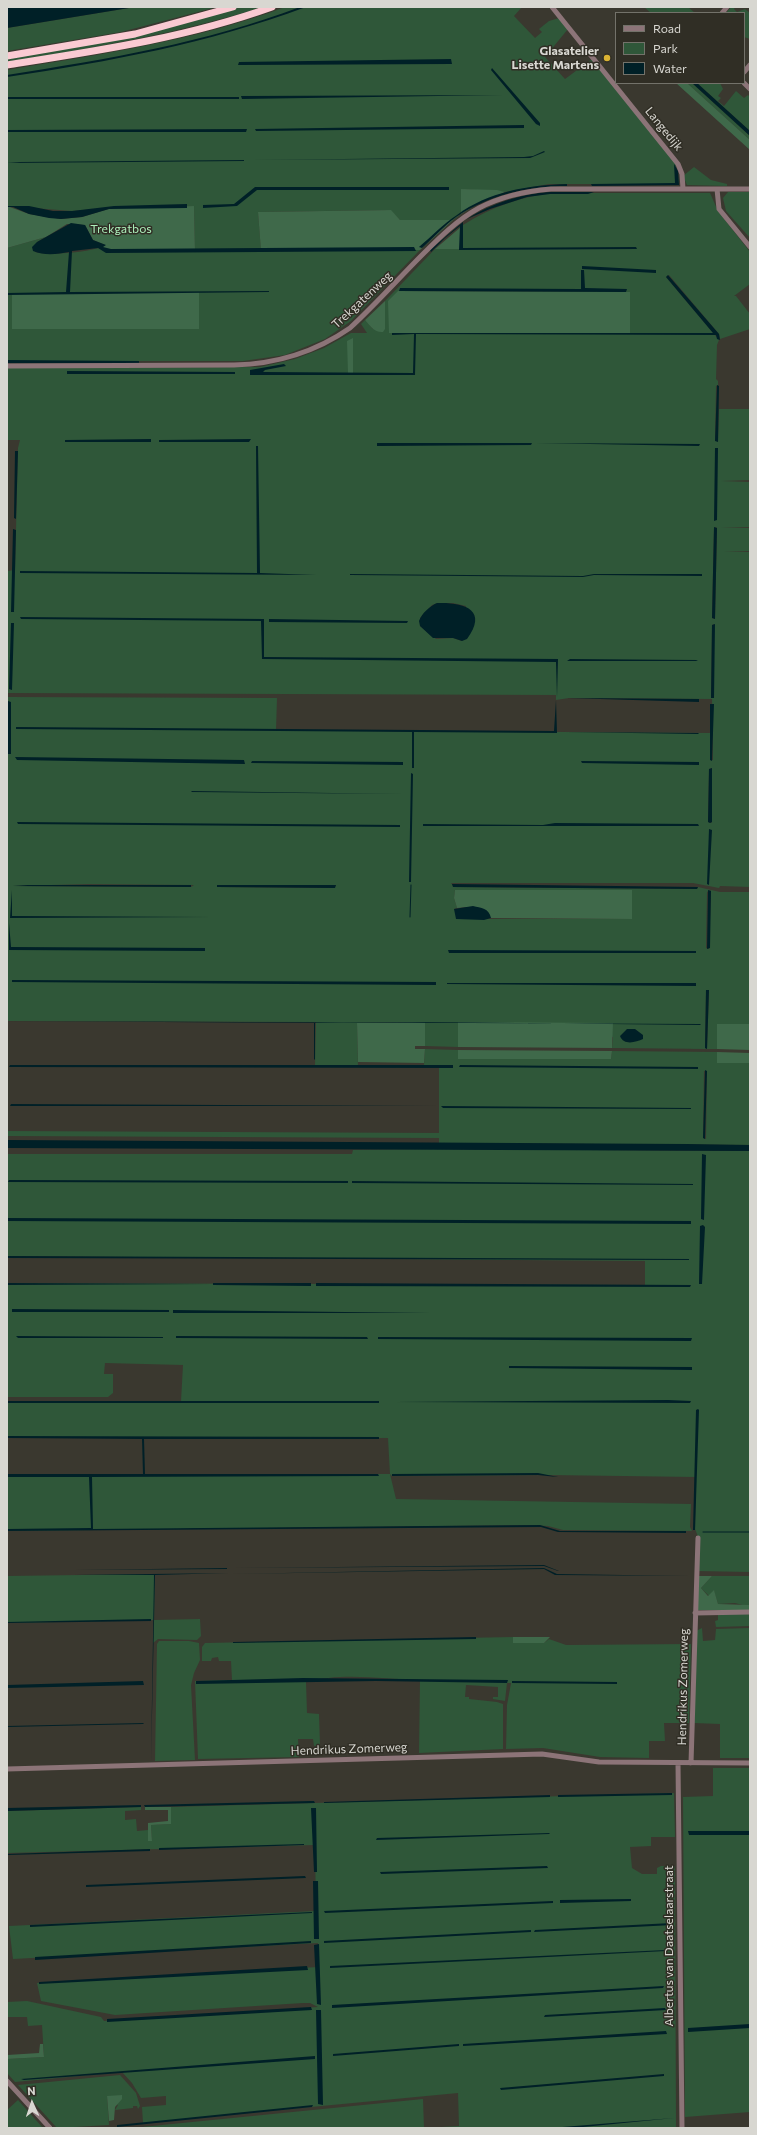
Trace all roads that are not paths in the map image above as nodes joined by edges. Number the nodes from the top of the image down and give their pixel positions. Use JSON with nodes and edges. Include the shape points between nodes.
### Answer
{"nodes":[{"id":1,"x":233,"y":7,"type":"edge"},
{"id":2,"x":272,"y":7,"type":"edge"},
{"id":3,"x":552,"y":7,"type":"edge"},
{"id":4,"x":7,"y":56,"type":"edge"},
{"id":5,"x":7,"y":65,"type":"edge"},
{"id":6,"x":683,"y":189,"type":"junction"},
{"id":7,"x":717,"y":189,"type":"junction"},
{"id":8,"x":750,"y":189,"type":"edge"},
{"id":9,"x":750,"y":247,"type":"edge"},
{"id":10,"x":7,"y":366,"type":"edge"},
{"id":11,"x":698,"y":1538,"type":"dead end"},
{"id":12,"x":695,"y":1612,"type":"junction"},
{"id":13,"x":750,"y":1612,"type":"edge"},
{"id":14,"x":678,"y":1763,"type":"junction"},
{"id":15,"x":691,"y":1763,"type":"junction"},
{"id":16,"x":750,"y":1763,"type":"edge"},
{"id":17,"x":7,"y":1769,"type":"edge"},
{"id":18,"x":7,"y":2081,"type":"edge"},
{"id":19,"x":50,"y":2128,"type":"edge"},
{"id":20,"x":682,"y":2128,"type":"edge"}],
"edges":[{"from":1,"to":4,"type":"highway","via":[[135,34]]},
{"from":2,"to":5,"type":"highway","via":[[158,39]]},
{"from":3,"to":6,"type":"street","name":"Langedijk","via":[[674,158],[680,169]]},
{"from":6,"to":7,"type":"street"},
{"from":6,"to":10,"type":"street","name":"Trekgatenweg","via":[[552,189],[519,193],[494,201],[463,218],[440,237],[350,328],[322,345],[291,358],[260,365]]},
{"from":7,"to":8,"type":"street"},
{"from":7,"to":9,"type":"street","via":[[719,209]]},
{"from":11,"to":12,"type":"street","name":"Hendrikus Zomerweg"},
{"from":12,"to":13,"type":"street","name":"Hendrikus Zomerweg"},
{"from":12,"to":15,"type":"street","name":"Hendrikus Zomerweg"},
{"from":14,"to":15,"type":"street","name":"Hendrikus Zomerweg"},
{"from":14,"to":17,"type":"street","name":"Hendrikus Zomerweg","via":[[599,1762],[542,1754]]},
{"from":14,"to":20,"type":"street","name":"Albertus van Daatselaarstraat"},
{"from":15,"to":16,"type":"street","name":"Hendrikus Zomerweg"},
{"from":18,"to":19,"type":"street"}]}
